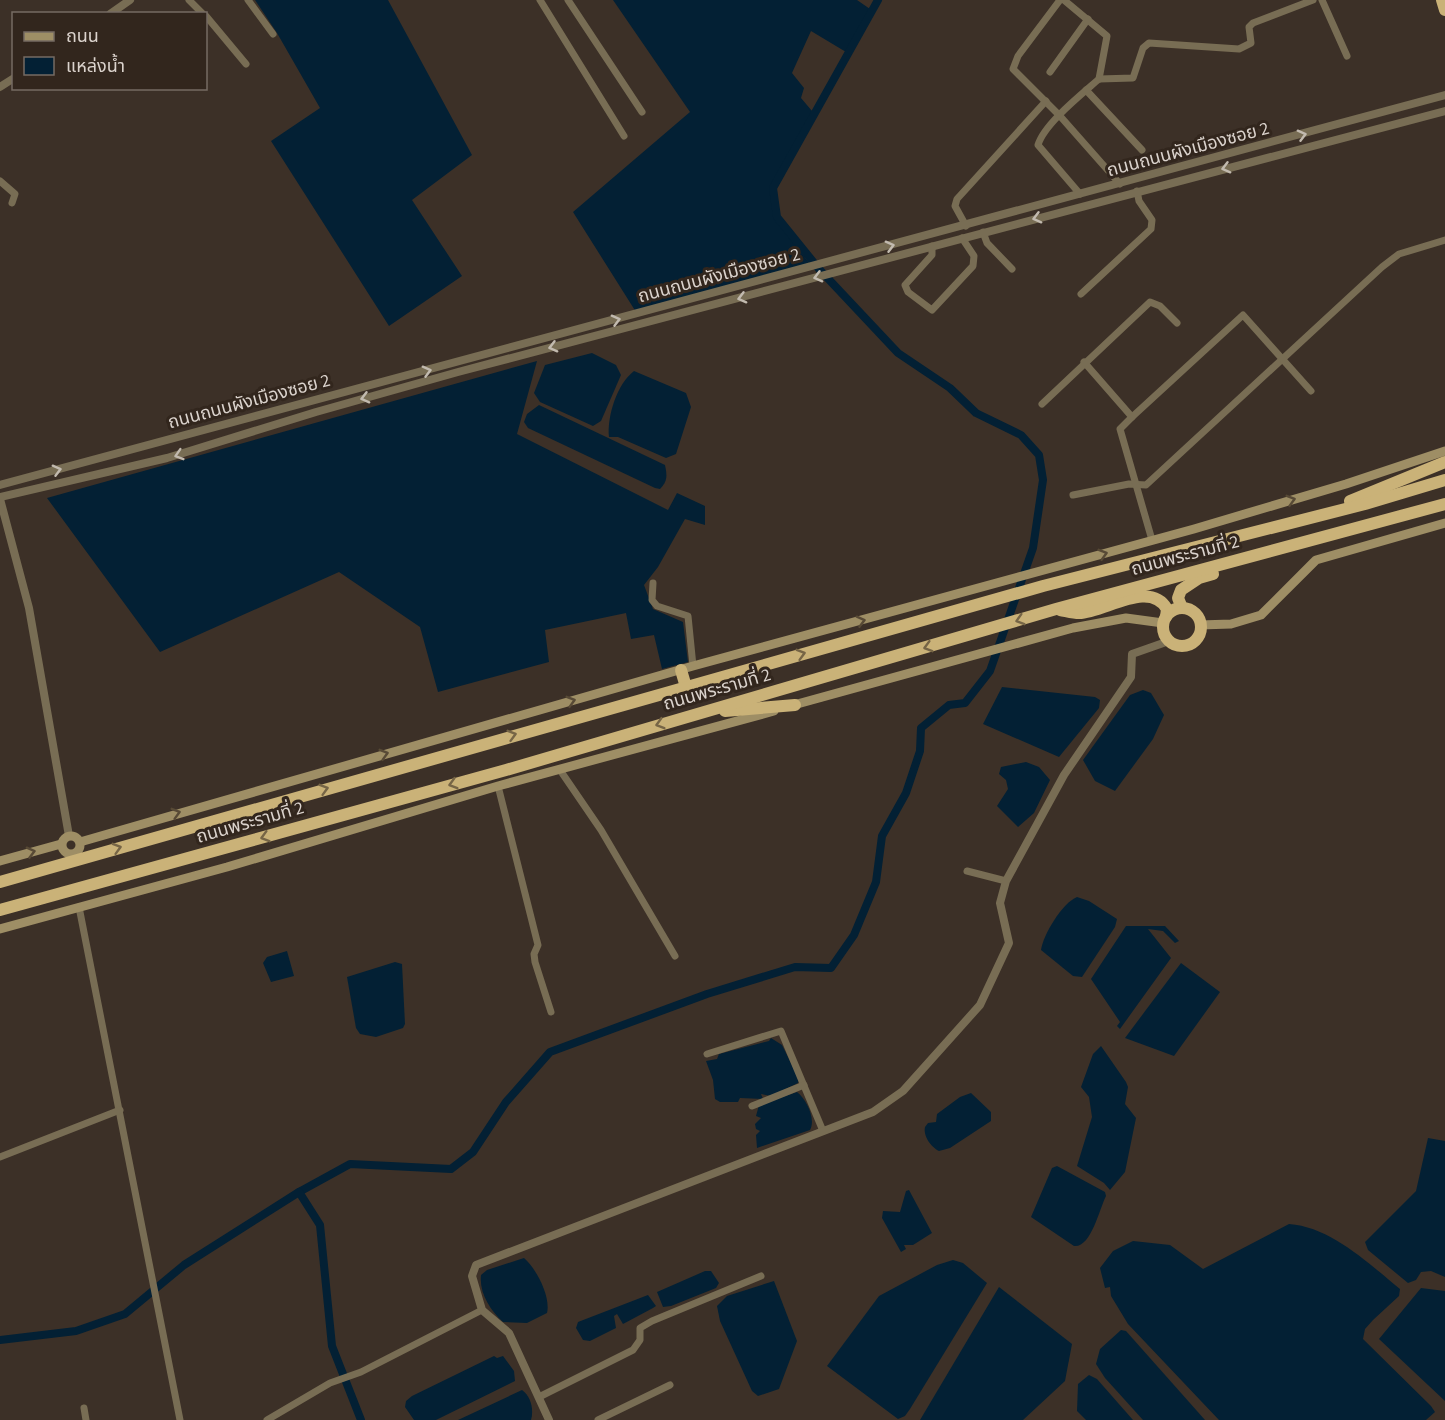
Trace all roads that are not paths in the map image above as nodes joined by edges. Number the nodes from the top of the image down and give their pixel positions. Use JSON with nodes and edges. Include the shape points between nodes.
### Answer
{"nodes":[{"id":1,"x":130,"y":0,"type":"edge"},
{"id":2,"x":189,"y":0,"type":"edge"},
{"id":3,"x":248,"y":0,"type":"edge"},
{"id":4,"x":540,"y":0,"type":"edge"},
{"id":5,"x":568,"y":0,"type":"edge"},
{"id":6,"x":1062,"y":0,"type":"edge"},
{"id":7,"x":1313,"y":0,"type":"edge"},
{"id":8,"x":1322,"y":0,"type":"edge"},
{"id":9,"x":1442,"y":0,"type":"edge"},
{"id":10,"x":1073,"y":3,"type":"edge"},
{"id":11,"x":1445,"y":10,"type":"edge"},
{"id":12,"x":113,"y":12,"type":"edge"},
{"id":13,"x":201,"y":12,"type":"edge"},
{"id":14,"x":207,"y":18,"type":"edge"},
{"id":15,"x":1088,"y":19,"type":"junction"},
{"id":16,"x":273,"y":34,"type":"dead end"},
{"id":17,"x":1347,"y":56,"type":"dead end"},
{"id":18,"x":246,"y":64,"type":"dead end"},
{"id":19,"x":1050,"y":72,"type":"dead end"},
{"id":20,"x":1099,"y":79,"type":"junction"},
{"id":21,"x":1086,"y":90,"type":"junction"},
{"id":22,"x":1445,"y":95,"type":"edge"},
{"id":23,"x":1046,"y":102,"type":"junction"},
{"id":24,"x":1445,"y":111,"type":"edge"},
{"id":25,"x":642,"y":112,"type":"dead end"},
{"id":26,"x":1060,"y":116,"type":"junction"},
{"id":27,"x":1369,"y":118,"type":"junction"},
{"id":28,"x":1372,"y":129,"type":"junction"},
{"id":29,"x":624,"y":136,"type":"dead end"},
{"id":30,"x":1142,"y":150,"type":"dead end"},
{"id":31,"x":0,"y":181,"type":"edge"},
{"id":32,"x":1120,"y":184,"type":"junction"},
{"id":33,"x":1137,"y":191,"type":"junction"},
{"id":34,"x":1080,"y":194,"type":"junction"},
{"id":35,"x":12,"y":203,"type":"dead end"},
{"id":36,"x":966,"y":226,"type":"junction"},
{"id":37,"x":982,"y":232,"type":"junction"},
{"id":38,"x":962,"y":238,"type":"junction"},
{"id":39,"x":1445,"y":240,"type":"edge"},
{"id":40,"x":932,"y":246,"type":"junction"},
{"id":41,"x":1012,"y":269,"type":"dead end"},
{"id":42,"x":1081,"y":294,"type":"dead end"},
{"id":43,"x":1177,"y":323,"type":"dead end"},
{"id":44,"x":1281,"y":358,"type":"junction"},
{"id":45,"x":1084,"y":362,"type":"junction"},
{"id":46,"x":1311,"y":391,"type":"dead end"},
{"id":47,"x":313,"y":402,"type":"junction"},
{"id":48,"x":1041,"y":404,"type":"dead end"},
{"id":49,"x":316,"y":412,"type":"junction"},
{"id":50,"x":1132,"y":417,"type":"junction"},
{"id":51,"x":1445,"y":451,"type":"edge"},
{"id":52,"x":1445,"y":462,"type":"edge"},
{"id":53,"x":1445,"y":473,"type":"edge"},
{"id":54,"x":1445,"y":480,"type":"edge"},
{"id":55,"x":0,"y":485,"type":"edge"},
{"id":56,"x":1136,"y":486,"type":"junction"},
{"id":57,"x":1073,"y":495,"type":"dead end"},
{"id":58,"x":0,"y":498,"type":"edge"},
{"id":59,"x":1365,"y":504,"type":"junction"},
{"id":60,"x":1445,"y":504,"type":"edge"},
{"id":61,"x":1311,"y":518,"type":"junction"},
{"id":62,"x":1371,"y":523,"type":"junction"},
{"id":63,"x":1445,"y":523,"type":"edge"},
{"id":64,"x":1152,"y":540,"type":"junction"},
{"id":65,"x":1293,"y":544,"type":"junction"},
{"id":66,"x":653,"y":583,"type":"dead end"},
{"id":67,"x":1182,"y":608,"type":"junction"},
{"id":68,"x":1056,"y":609,"type":"junction"},
{"id":69,"x":1165,"y":620,"type":"junction"},
{"id":70,"x":1200,"y":625,"type":"junction"},
{"id":71,"x":1169,"y":641,"type":"junction"},
{"id":72,"x":687,"y":668,"type":"junction"},
{"id":73,"x":686,"y":687,"type":"junction"},
{"id":74,"x":795,"y":705,"type":"junction"},
{"id":75,"x":693,"y":715,"type":"junction"},
{"id":76,"x":560,"y":770,"type":"junction"},
{"id":77,"x":498,"y":786,"type":"junction"},
{"id":78,"x":69,"y":836,"type":"junction"},
{"id":79,"x":62,"y":844,"type":"junction"},
{"id":80,"x":78,"y":851,"type":"junction"},
{"id":81,"x":0,"y":861,"type":"edge"},
{"id":82,"x":967,"y":871,"type":"dead end"},
{"id":83,"x":1006,"y":881,"type":"junction"},
{"id":84,"x":0,"y":882,"type":"edge"},
{"id":85,"x":79,"y":907,"type":"junction"},
{"id":86,"x":0,"y":910,"type":"edge"},
{"id":87,"x":0,"y":929,"type":"edge"},
{"id":88,"x":675,"y":956,"type":"dead end"},
{"id":89,"x":551,"y":1012,"type":"dead end"},
{"id":90,"x":707,"y":1054,"type":"dead end"},
{"id":91,"x":804,"y":1085,"type":"junction"},
{"id":92,"x":752,"y":1106,"type":"dead end"},
{"id":93,"x":120,"y":1110,"type":"junction"},
{"id":94,"x":823,"y":1131,"type":"junction"},
{"id":95,"x":0,"y":1157,"type":"edge"},
{"id":96,"x":760,"y":1276,"type":"dead end"},
{"id":97,"x":482,"y":1310,"type":"junction"},
{"id":98,"x":670,"y":1385,"type":"dead end"},
{"id":99,"x":539,"y":1397,"type":"junction"},
{"id":100,"x":84,"y":1408,"type":"dead end"},
{"id":101,"x":86,"y":1420,"type":"edge"},
{"id":102,"x":180,"y":1420,"type":"edge"},
{"id":103,"x":267,"y":1420,"type":"edge"},
{"id":104,"x":549,"y":1420,"type":"edge"},
{"id":105,"x":598,"y":1420,"type":"edge"}],
"edges":[{"from":1,"to":12,"type":"street"},
{"from":2,"to":13,"type":"street"},
{"from":3,"to":16,"type":"street"},
{"from":4,"to":29,"type":"street"},
{"from":5,"to":25,"type":"street"},
{"from":6,"to":10,"type":"street"},
{"from":6,"to":23,"type":"street","via":[[1018,56],[1013,69]]},
{"from":7,"to":20,"type":"street","via":[[1253,23],[1248,27],[1251,43],[1239,49],[1149,43],[1143,48],[1133,78]]},
{"from":8,"to":17,"type":"street"},
{"from":9,"to":11,"type":"highway"},
{"from":10,"to":15,"type":"street"},
{"from":14,"to":18,"type":"street"},
{"from":15,"to":19,"type":"street"},
{"from":15,"to":20,"type":"street","via":[[1107,36]]},
{"from":20,"to":21,"type":"street"},
{"from":21,"to":26,"type":"street"},
{"from":21,"to":30,"type":"street"},
{"from":22,"to":27,"type":"street","name":"ถนนถนนผังเมืองซอย 2"},
{"from":23,"to":26,"type":"street"},
{"from":23,"to":36,"type":"street","via":[[957,199],[955,206]]},
{"from":24,"to":28,"type":"street","name":"ถนนถนนผังเมืองซอย 2"},
{"from":26,"to":32,"type":"street"},
{"from":26,"to":34,"type":"street","via":[[1038,145]]},
{"from":27,"to":28,"type":"street"},
{"from":32,"to":27,"type":"street","name":"ถนนถนนผังเมืองซอย 2","one_way":true},
{"from":28,"to":33,"type":"street","name":"ถนนถนนผังเมืองซอย 2","one_way":true},
{"from":31,"to":35,"type":"street","via":[[15,194]]},
{"from":32,"to":34,"type":"street","name":"ถนนถนนผังเมืองซอย 2"},
{"from":33,"to":37,"type":"street","name":"ถนนถนนผังเมืองซอย 2","one_way":true},
{"from":33,"to":42,"type":"street","via":[[1152,220],[1152,230]]},
{"from":34,"to":36,"type":"street","name":"ถนนถนนผังเมืองซอย 2"},
{"from":47,"to":36,"type":"street","name":"ถนนถนนผังเมืองซอย 2","one_way":true},
{"from":37,"to":38,"type":"street","name":"ถนนถนนผังเมืองซอย 2"},
{"from":37,"to":41,"type":"street","via":[[987,243]]},
{"from":38,"to":40,"type":"street","name":"ถนนถนนผังเมืองซอย 2"},
{"from":38,"to":40,"type":"street","via":[[974,256],[973,266],[932,310],[908,292],[905,285],[932,255]]},
{"from":39,"to":44,"type":"street","via":[[1399,254]]},
{"from":40,"to":49,"type":"street","name":"ถนนถนนผังเมืองซอย 2","one_way":true},
{"from":43,"to":45,"type":"street","via":[[1150,302]]},
{"from":44,"to":46,"type":"street"},
{"from":44,"to":50,"type":"street","via":[[1243,315]]},
{"from":44,"to":56,"type":"street","via":[[1157,476],[1146,485]]},
{"from":45,"to":48,"type":"street"},
{"from":45,"to":50,"type":"street"},
{"from":47,"to":49,"type":"street"},
{"from":55,"to":47,"type":"street","name":"ถนนถนนผังเมืองซอย 2","one_way":true},
{"from":49,"to":58,"type":"street","name":"ถนนถนนผังเมืองซอย 2","one_way":true,"via":[[167,458]]},
{"from":50,"to":56,"type":"street","via":[[1120,429]]},
{"from":64,"to":51,"type":"main road","name":"ถนนพระรามที่ 2","one_way":true},
{"from":52,"to":61,"type":"highway"},
{"from":53,"to":59,"type":"highway"},
{"from":54,"to":59,"type":"highway","name":"ถนนพระรามที่ 2"},
{"from":56,"to":57,"type":"street"},
{"from":56,"to":64,"type":"street"},
{"from":58,"to":78,"type":"street","via":[[29,608]]},
{"from":59,"to":61,"type":"highway","name":"ถนนพระรามที่ 2"},
{"from":59,"to":62,"type":"highway"},
{"from":60,"to":62,"type":"highway","name":"ถนนพระรามที่ 2"},
{"from":73,"to":61,"type":"highway","name":"ถนนพระรามที่ 2","one_way":true,"via":[[1043,586]]},
{"from":62,"to":65,"type":"highway","name":"ถนนพระรามที่ 2"},
{"from":63,"to":70,"type":"main road","via":[[1316,560],[1261,615],[1252,620]]},
{"from":72,"to":64,"type":"main road","name":"ถนนพระรามที่ 2","one_way":true},
{"from":65,"to":67,"type":"highway","via":[[1257,562],[1199,578],[1181,590],[1178,597]]},
{"from":65,"to":68,"type":"highway","name":"ถนนพระรามที่ 2"},
{"from":66,"to":72,"type":"street","via":[[652,600],[657,606],[688,616]]},
{"from":67,"to":69,"type":"highway"},
{"from":67,"to":70,"type":"highway","via":[[1194,613]]},
{"from":68,"to":69,"type":"highway","via":[[1079,613],[1149,595],[1163,602],[1167,609]]},
{"from":68,"to":75,"type":"highway","name":"ถนนพระรามที่ 2","one_way":true},
{"from":69,"to":71,"type":"highway"},
{"from":69,"to":74,"type":"main road","name":"ถนนพระรามที่ 2","via":[[1126,618],[1016,642]]},
{"from":70,"to":71,"type":"highway","via":[[1198,637],[1188,645]]},
{"from":71,"to":83,"type":"street","via":[[1132,654],[1131,677],[1064,775]]},
{"from":72,"to":73,"type":"highway"},
{"from":80,"to":72,"type":"main road","name":"ถนนพระรามที่ 2","one_way":true},
{"from":80,"to":73,"type":"highway","name":"ถนนพระรามที่ 2","one_way":true},
{"from":74,"to":75,"type":"highway"},
{"from":74,"to":76,"type":"main road","name":"ถนนพระรามที่ 2"},
{"from":75,"to":86,"type":"highway","name":"ถนนพระรามที่ 2","one_way":true},
{"from":76,"to":77,"type":"main road","name":"ถนนพระรามที่ 2"},
{"from":76,"to":88,"type":"street","via":[[601,830]]},
{"from":77,"to":85,"type":"main road","name":"ถนนพระรามที่ 2"},
{"from":77,"to":89,"type":"street","via":[[538,945],[535,962]]},
{"from":78,"to":79,"type":"main road"},
{"from":78,"to":80,"type":"main road"},
{"from":79,"to":80,"type":"main road","via":[[65,853]]},
{"from":81,"to":79,"type":"main road","one_way":true},
{"from":80,"to":84,"type":"highway","name":"ถนนพระรามที่ 2"},
{"from":82,"to":83,"type":"street"},
{"from":83,"to":94,"type":"street","via":[[1000,903],[1009,943],[980,1005],[903,1091],[873,1112]]},
{"from":85,"to":87,"type":"main road","name":"ถนนพระรามที่ 2"},
{"from":85,"to":93,"type":"street"},
{"from":90,"to":91,"type":"street","via":[[781,1030]]},
{"from":91,"to":92,"type":"street"},
{"from":91,"to":94,"type":"street"},
{"from":93,"to":95,"type":"street"},
{"from":93,"to":102,"type":"street"},
{"from":94,"to":97,"type":"street","via":[[476,1265],[472,1276]]},
{"from":96,"to":99,"type":"street","via":[[652,1321],[640,1328],[640,1340],[633,1350]]},
{"from":97,"to":99,"type":"street","via":[[509,1333]]},
{"from":97,"to":103,"type":"street","via":[[361,1372],[330,1383]]},
{"from":98,"to":105,"type":"street"},
{"from":99,"to":104,"type":"street"},
{"from":100,"to":101,"type":"street"}]}
